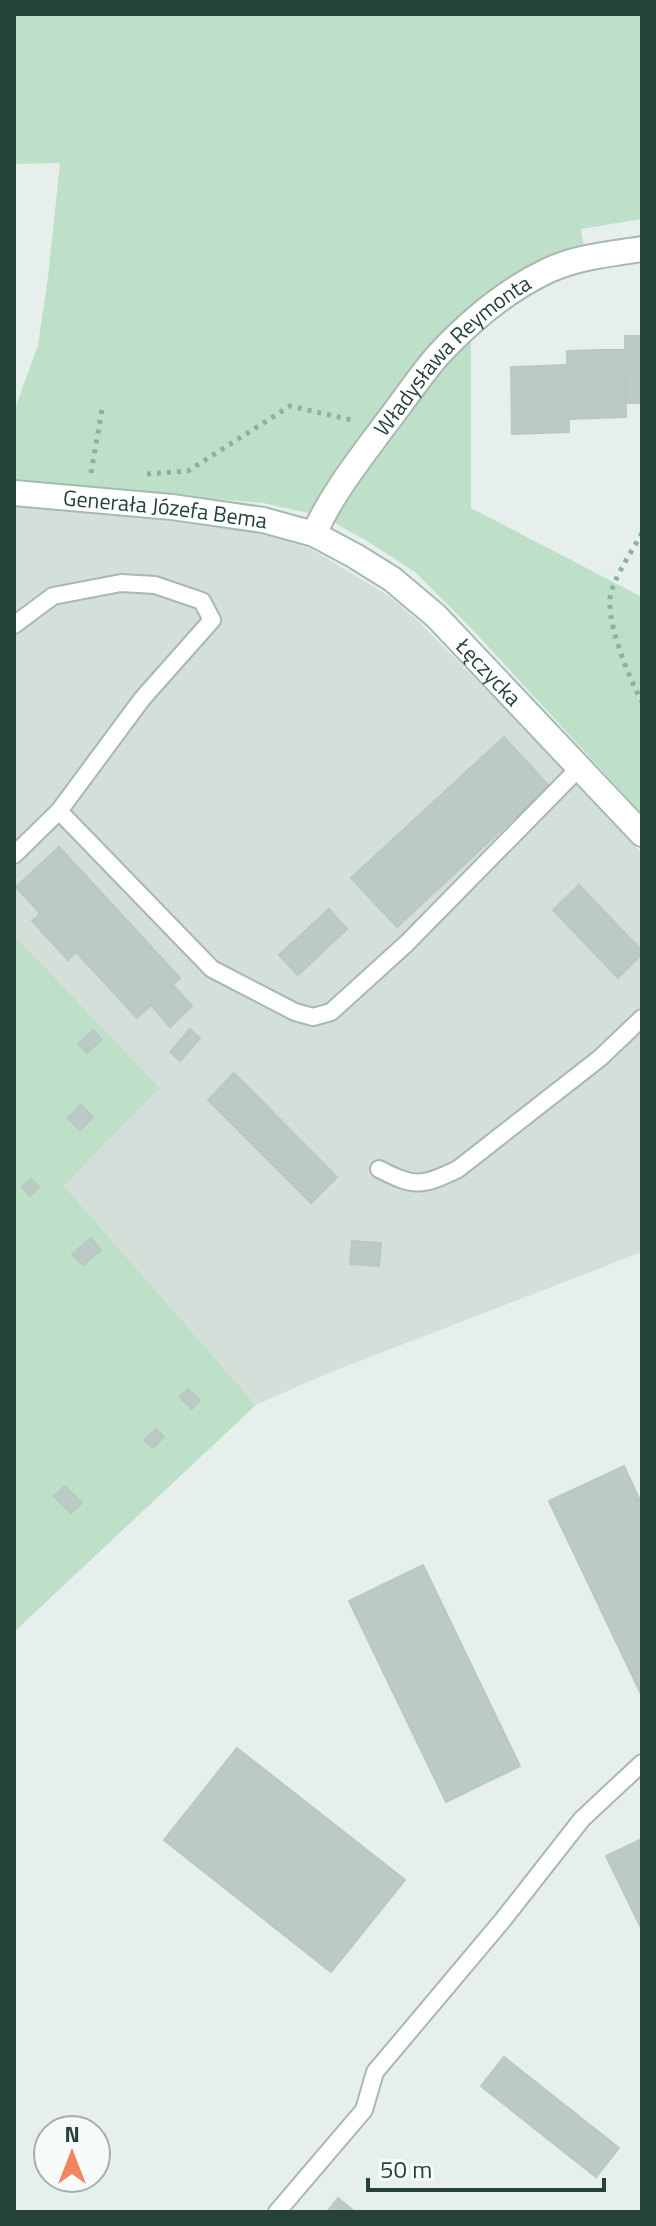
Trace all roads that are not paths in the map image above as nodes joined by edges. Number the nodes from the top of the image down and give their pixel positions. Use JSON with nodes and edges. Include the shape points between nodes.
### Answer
{"nodes":[{"id":1,"x":642,"y":249,"type":"edge"},
{"id":2,"x":14,"y":493,"type":"edge"},
{"id":3,"x":314,"y":534,"type":"junction"},
{"id":4,"x":14,"y":625,"type":"edge"},
{"id":5,"x":579,"y":768,"type":"junction"},
{"id":6,"x":59,"y":811,"type":"junction"},
{"id":7,"x":642,"y":834,"type":"edge"},
{"id":8,"x":14,"y":855,"type":"edge"},
{"id":9,"x":642,"y":1018,"type":"edge"},
{"id":10,"x":379,"y":1169,"type":"dead end"},
{"id":11,"x":642,"y":1763,"type":"edge"},
{"id":12,"x":277,"y":2212,"type":"edge"}],
"edges":[{"from":1,"to":3,"type":"street","name":"Władysława Reymonta","via":[[565,264],[537,276],[471,324],[439,354],[383,428]]},
{"from":2,"to":3,"type":"street","name":"Generała Józefa Bema","via":[[172,507],[263,520]]},
{"from":3,"to":5,"type":"street","name":"Łęczycka","via":[[392,579],[436,616]]},
{"from":4,"to":6,"type":"lane","via":[[53,596],[121,583],[155,585],[202,601],[212,620],[142,699]]},
{"from":5,"to":6,"type":"lane","via":[[407,943],[331,1012],[313,1017],[212,969]]},
{"from":5,"to":7,"type":"street","name":"Łęczycka"},
{"from":6,"to":8,"type":"lane"},
{"from":9,"to":10,"type":"lane","via":[[600,1058],[458,1169],[433,1181],[406,1183]]},
{"from":11,"to":12,"type":"lane","via":[[582,1819],[375,2072],[364,2110]]}]}
